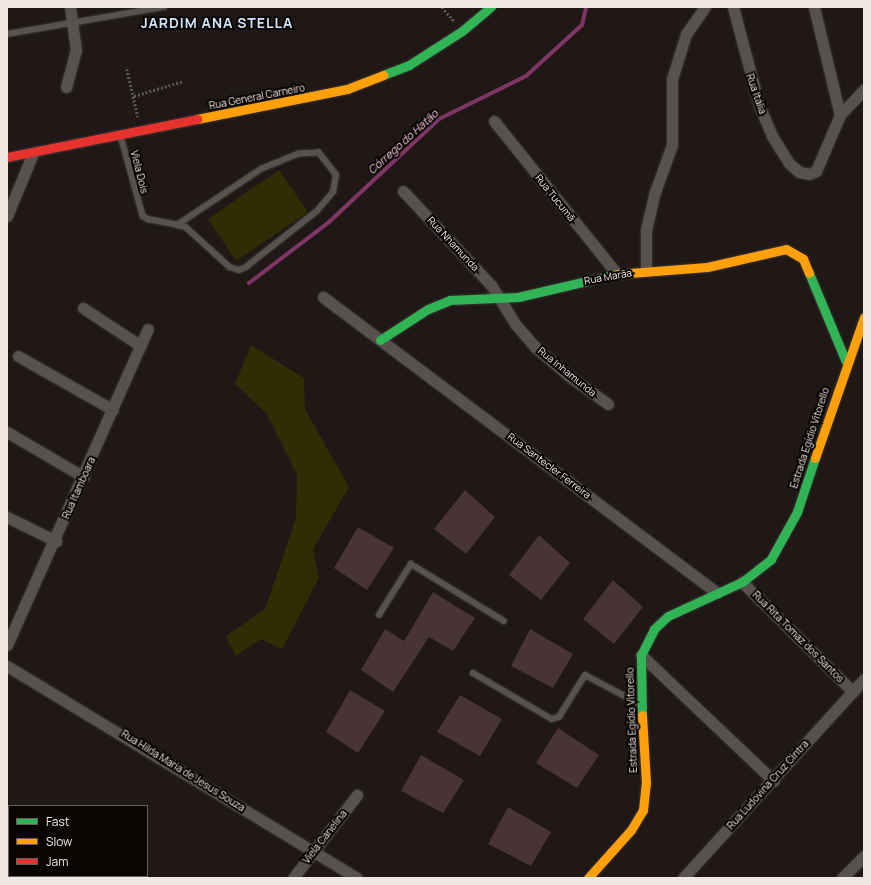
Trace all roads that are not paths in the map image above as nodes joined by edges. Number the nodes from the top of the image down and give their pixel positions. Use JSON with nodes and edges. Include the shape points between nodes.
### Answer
{"nodes":[{"id":1,"x":70,"y":7,"type":"edge"},
{"id":2,"x":164,"y":7,"type":"edge"},
{"id":3,"x":491,"y":7,"type":"edge"},
{"id":4,"x":705,"y":7,"type":"edge"},
{"id":5,"x":733,"y":7,"type":"edge"},
{"id":6,"x":814,"y":7,"type":"edge"},
{"id":7,"x":74,"y":24,"type":"junction"},
{"id":8,"x":7,"y":34,"type":"edge"},
{"id":9,"x":66,"y":87,"type":"dead end"},
{"id":10,"x":864,"y":89,"type":"edge"},
{"id":11,"x":840,"y":115,"type":"junction"},
{"id":12,"x":494,"y":121,"type":"dead end"},
{"id":13,"x":121,"y":136,"type":"junction"},
{"id":14,"x":33,"y":153,"type":"junction"},
{"id":15,"x":7,"y":157,"type":"edge"},
{"id":16,"x":403,"y":191,"type":"dead end"},
{"id":17,"x":7,"y":216,"type":"edge"},
{"id":18,"x":178,"y":225,"type":"junction"},
{"id":19,"x":646,"y":271,"type":"junction"},
{"id":20,"x":616,"y":274,"type":"junction"},
{"id":21,"x":323,"y":297,"type":"dead end"},
{"id":22,"x":499,"y":299,"type":"junction"},
{"id":23,"x":83,"y":308,"type":"dead end"},
{"id":24,"x":864,"y":317,"type":"edge"},
{"id":25,"x":148,"y":329,"type":"dead end"},
{"id":26,"x":380,"y":340,"type":"junction"},
{"id":27,"x":141,"y":346,"type":"junction"},
{"id":28,"x":18,"y":356,"type":"dead end"},
{"id":29,"x":846,"y":362,"type":"junction"},
{"id":30,"x":608,"y":404,"type":"dead end"},
{"id":31,"x":113,"y":410,"type":"junction"},
{"id":32,"x":7,"y":432,"type":"edge"},
{"id":33,"x":84,"y":476,"type":"junction"},
{"id":34,"x":7,"y":517,"type":"edge"},
{"id":35,"x":56,"y":541,"type":"junction"},
{"id":36,"x":742,"y":582,"type":"junction"},
{"id":37,"x":717,"y":593,"type":"junction"},
{"id":38,"x":379,"y":615,"type":"dead end"},
{"id":39,"x":504,"y":621,"type":"dead end"},
{"id":40,"x":7,"y":645,"type":"edge"},
{"id":41,"x":641,"y":655,"type":"junction"},
{"id":42,"x":7,"y":666,"type":"edge"},
{"id":43,"x":473,"y":673,"type":"dead end"},
{"id":44,"x":864,"y":679,"type":"edge"},
{"id":45,"x":853,"y":692,"type":"junction"},
{"id":46,"x":641,"y":704,"type":"junction"},
{"id":47,"x":774,"y":781,"type":"junction"},
{"id":48,"x":357,"y":795,"type":"dead end"},
{"id":49,"x":314,"y":852,"type":"junction"},
{"id":50,"x":864,"y":856,"type":"edge"},
{"id":51,"x":293,"y":878,"type":"edge"},
{"id":52,"x":357,"y":878,"type":"edge"},
{"id":53,"x":588,"y":878,"type":"edge"},
{"id":54,"x":683,"y":878,"type":"edge"},
{"id":55,"x":842,"y":878,"type":"edge"}],
"edges":[{"from":1,"to":7,"type":"street"},
{"from":2,"to":7,"type":"lane"},
{"from":3,"to":13,"type":"street","name":"Rua General Carneiro","via":[[462,31],[409,65],[347,89]]},
{"from":4,"to":19,"type":"street","via":[[686,34],[672,79],[672,145],[655,192],[646,230]]},
{"from":5,"to":11,"type":"street","name":"Rua Itália","via":[[759,105],[772,136],[789,163],[799,172],[809,174],[816,171]]},
{"from":6,"to":11,"type":"street"},
{"from":7,"to":8,"type":"lane"},
{"from":7,"to":9,"type":"street","via":[[76,50]]},
{"from":10,"to":11,"type":"street"},
{"from":12,"to":20,"type":"street","name":"Rua Tucumã"},
{"from":13,"to":14,"type":"street","name":"Rua General Carneiro"},
{"from":13,"to":18,"type":"lane","name":"Viela Dois","via":[[140,212],[148,219]]},
{"from":14,"to":15,"type":"street","name":"Rua General Carneiro"},
{"from":14,"to":17,"type":"street"},
{"from":16,"to":22,"type":"street","name":"Rua Nhamunda","via":[[484,277]]},
{"from":18,"to":18,"type":"lane","via":[[262,169],[299,154],[319,153],[336,175],[333,192],[317,211],[246,268],[230,267],[186,227]]},
{"from":19,"to":20,"type":"street","name":"Rua Marãa"},
{"from":19,"to":29,"type":"street","name":"Rua Marãa","via":[[707,267],[776,250],[791,249],[803,259]]},
{"from":20,"to":22,"type":"street","name":"Rua Marãa"},
{"from":21,"to":26,"type":"street"},
{"from":22,"to":26,"type":"street","name":"Rua Marãa","via":[[463,299],[438,304]]},
{"from":22,"to":30,"type":"street","name":"Rua Inhamunda","via":[[534,346],[569,376]]},
{"from":23,"to":27,"type":"street"},
{"from":24,"to":29,"type":"street","name":"Estrada Egídio Vitorello"},
{"from":25,"to":27,"type":"street","name":"Rua Itamboara"},
{"from":26,"to":37,"type":"street","name":"Rua Santecler Ferreira"},
{"from":27,"to":31,"type":"street","name":"Rua Itamboara"},
{"from":28,"to":31,"type":"street"},
{"from":29,"to":36,"type":"street","name":"Estrada Egídio Vitorello","via":[[790,529],[771,559]]},
{"from":31,"to":33,"type":"street","name":"Rua Itamboara"},
{"from":32,"to":33,"type":"street"},
{"from":33,"to":35,"type":"street","name":"Rua Itamboara"},
{"from":34,"to":35,"type":"street"},
{"from":35,"to":40,"type":"street","name":"Rua Itamboara"},
{"from":36,"to":37,"type":"street","name":"Estrada Egídio Vitorello"},
{"from":36,"to":45,"type":"street","name":"Rua Rita Tomaz dos Santos"},
{"from":37,"to":41,"type":"street","name":"Estrada Egídio Vitorello","via":[[678,610],[660,622],[647,640]]},
{"from":38,"to":39,"type":"lane","via":[[410,564]]},
{"from":41,"to":46,"type":"street","name":"Estrada Egídio Vitorello"},
{"from":41,"to":47,"type":"street"},
{"from":42,"to":49,"type":"street","name":"Rua Hilda Maria de Jesus Souza"},
{"from":43,"to":46,"type":"lane","via":[[552,719],[559,717],[585,675]]},
{"from":44,"to":45,"type":"street","name":"Rua Ludovina Cruz Cintra"},
{"from":45,"to":47,"type":"street","name":"Rua Ludovina Cruz Cintra"},
{"from":46,"to":53,"type":"street","name":"Estrada Egídio Vitorello","via":[[646,783],[644,810],[631,830]]},
{"from":47,"to":54,"type":"street","name":"Rua Ludovina Cruz Cintra"},
{"from":48,"to":49,"type":"street","name":"Viela Canelina"},
{"from":49,"to":51,"type":"street","name":"Viela Canelina"},
{"from":49,"to":52,"type":"street","name":"Rua Hilda Maria de Jesus Souza"},
{"from":50,"to":55,"type":"street"}]}
